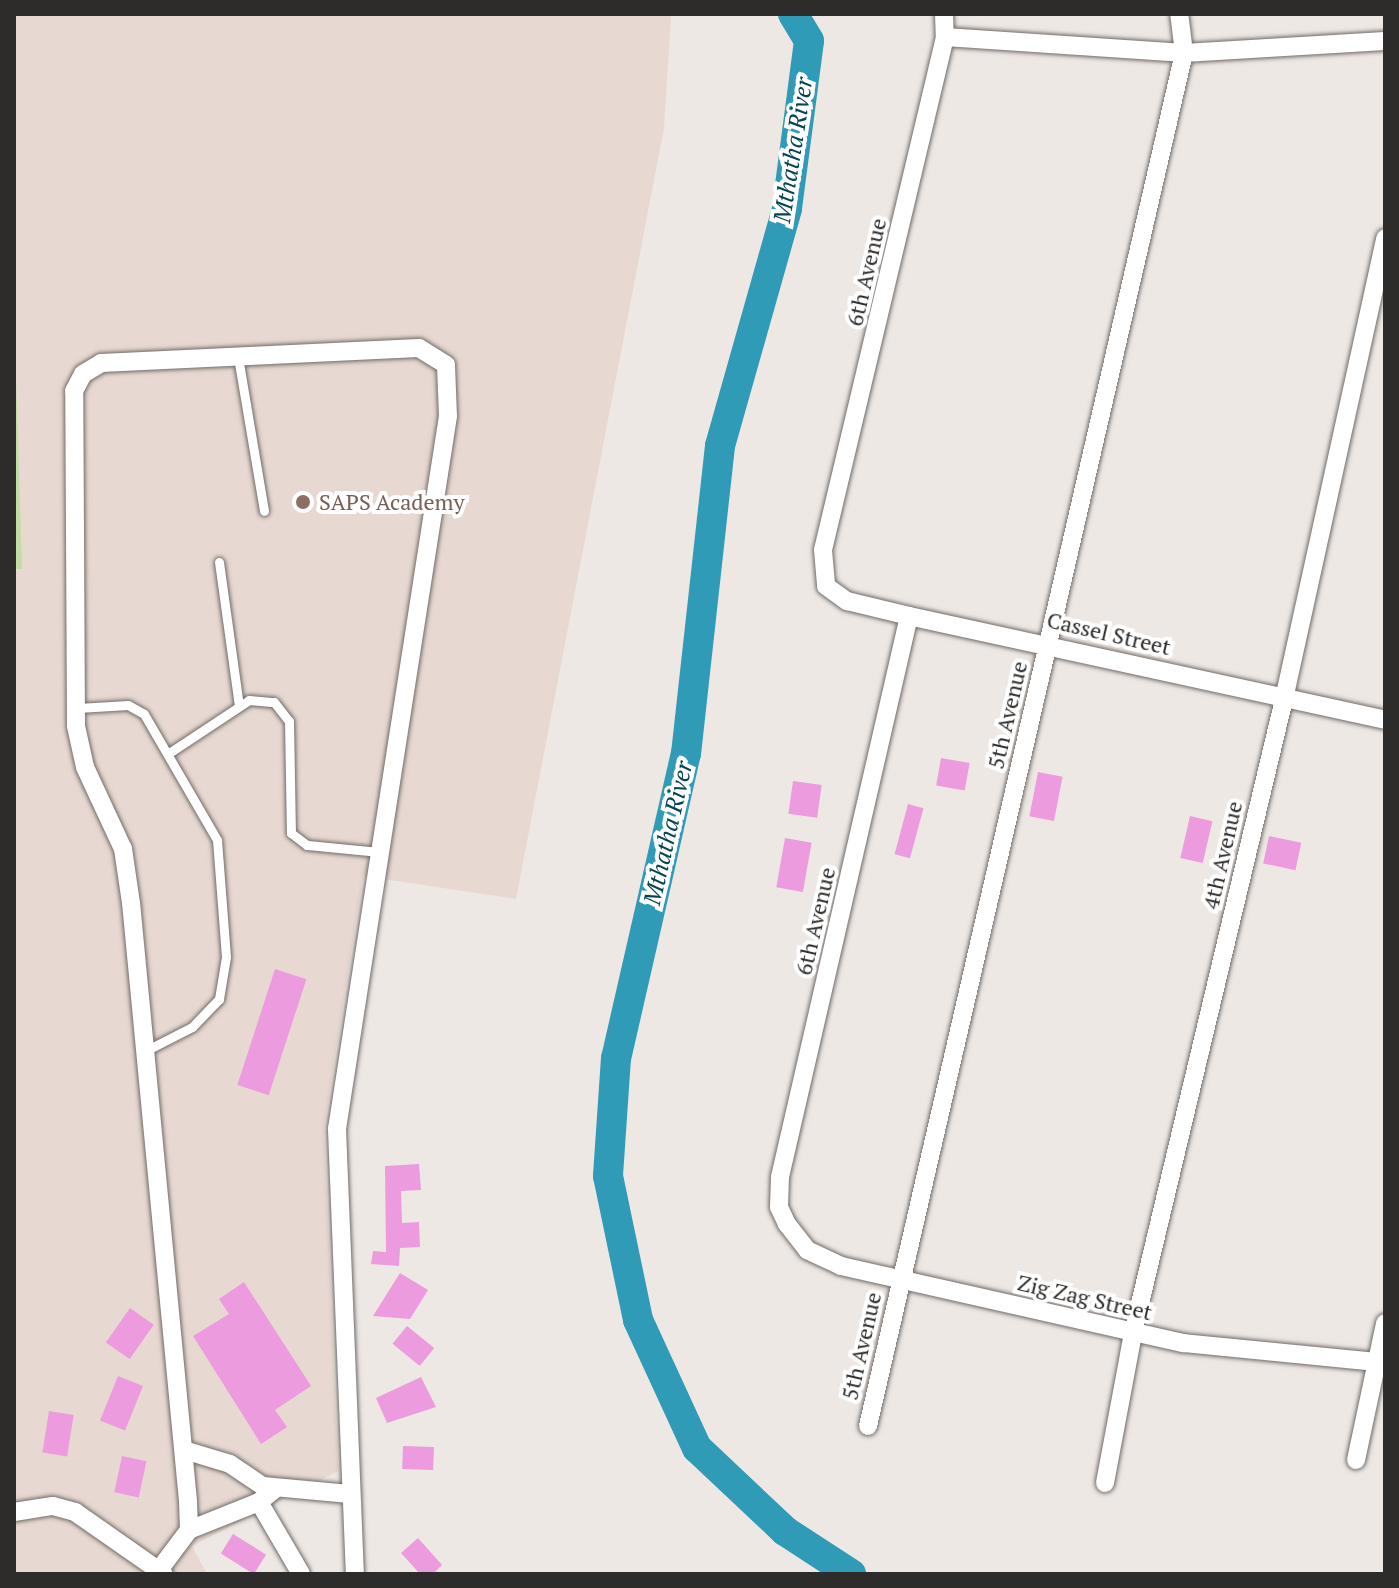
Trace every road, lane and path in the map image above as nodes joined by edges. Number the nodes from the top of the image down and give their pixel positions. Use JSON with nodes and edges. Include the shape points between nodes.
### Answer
{"nodes":[{"id":1,"x":944,"y":14,"type":"edge"},
{"id":2,"x":1179,"y":14,"type":"edge"},
{"id":3,"x":945,"y":37,"type":"junction"},
{"id":4,"x":1385,"y":41,"type":"edge"},
{"id":5,"x":1184,"y":53,"type":"junction"},
{"id":6,"x":1385,"y":238,"type":"edge"},
{"id":7,"x":237,"y":356,"type":"junction"},
{"id":8,"x":264,"y":511,"type":"dead end"},
{"id":9,"x":219,"y":562,"type":"dead end"},
{"id":10,"x":826,"y":586,"type":"joint"},
{"id":11,"x":909,"y":616,"type":"junction"},
{"id":12,"x":1049,"y":643,"type":"junction"},
{"id":13,"x":1284,"y":699,"type":"junction"},
{"id":14,"x":239,"y":706,"type":"junction"},
{"id":15,"x":78,"y":708,"type":"junction"},
{"id":16,"x":1385,"y":720,"type":"edge"},
{"id":17,"x":169,"y":753,"type":"junction"},
{"id":18,"x":380,"y":852,"type":"junction"},
{"id":19,"x":147,"y":1050,"type":"junction"},
{"id":20,"x":794,"y":1235,"type":"joint"},
{"id":21,"x":901,"y":1280,"type":"junction"},
{"id":22,"x":1385,"y":1323,"type":"edge"},
{"id":23,"x":1133,"y":1333,"type":"junction"},
{"id":24,"x":1378,"y":1362,"type":"junction"},
{"id":25,"x":868,"y":1426,"type":"dead end"},
{"id":26,"x":184,"y":1450,"type":"junction"},
{"id":27,"x":1356,"y":1460,"type":"dead end"},
{"id":28,"x":1105,"y":1483,"type":"dead end"},
{"id":29,"x":275,"y":1489,"type":"junction"},
{"id":30,"x":350,"y":1494,"type":"junction"},
{"id":31,"x":259,"y":1502,"type":"junction"},
{"id":32,"x":14,"y":1512,"type":"edge"},
{"id":33,"x":189,"y":1530,"type":"junction"},
{"id":34,"x":161,"y":1572,"type":"edge"},
{"id":35,"x":301,"y":1574,"type":"edge"},
{"id":36,"x":355,"y":1574,"type":"edge"}],
"edges":[{"from":1,"to":3,"type":"street","name":"6th Avenue"},
{"from":2,"to":5,"type":"street","name":"5th Avenue"},
{"from":3,"to":5,"type":"street"},
{"from":3,"to":10,"type":"street","name":"6th Avenue","via":[[823,550]]},
{"from":4,"to":5,"type":"street"},
{"from":5,"to":12,"type":"street","name":"5th Avenue"},
{"from":6,"to":13,"type":"street","name":"4th Avenue"},
{"from":7,"to":8,"type":"lane"},
{"from":7,"to":15,"type":"street","via":[[101,363],[77,381]]},
{"from":7,"to":18,"type":"street","via":[[419,348],[446,365],[445,435]]},
{"from":9,"to":14,"type":"lane"},
{"from":10,"to":11,"type":"street","name":"Cassel Street","via":[[847,601]]},
{"from":11,"to":12,"type":"street","name":"Cassel Street"},
{"from":11,"to":20,"type":"street","name":"6th Avenue","via":[[780,1177],[779,1207]]},
{"from":12,"to":13,"type":"street","name":"Cassel Street"},
{"from":12,"to":21,"type":"street","name":"5th Avenue"},
{"from":13,"to":16,"type":"street","name":"Cassel Street"},
{"from":13,"to":23,"type":"street","name":"4th Avenue"},
{"from":14,"to":17,"type":"lane"},
{"from":14,"to":18,"type":"lane","via":[[263,700],[286,710],[289,825],[295,838]]},
{"from":15,"to":17,"type":"lane","via":[[137,707]]},
{"from":15,"to":19,"type":"street","via":[[85,767],[123,849]]},
{"from":17,"to":19,"type":"lane","via":[[217,840],[226,957],[215,1007]]},
{"from":18,"to":30,"type":"street","via":[[337,1129]]},
{"from":19,"to":26,"type":"street"},
{"from":20,"to":21,"type":"street","name":"Zig Zag Street","via":[[830,1263]]},
{"from":21,"to":23,"type":"street","name":"Zig Zag Street"},
{"from":21,"to":25,"type":"street","name":"5th Avenue"},
{"from":22,"to":24,"type":"street"},
{"from":23,"to":24,"type":"street","name":"Zig Zag Street","via":[[1230,1351]]},
{"from":23,"to":28,"type":"street","name":"4th Avenue"},
{"from":24,"to":27,"type":"street"},
{"from":26,"to":29,"type":"street","via":[[230,1464]]},
{"from":26,"to":33,"type":"street"},
{"from":29,"to":30,"type":"street"},
{"from":29,"to":31,"type":"street"},
{"from":30,"to":36,"type":"street"},
{"from":31,"to":33,"type":"street"},
{"from":31,"to":35,"type":"street"},
{"from":32,"to":34,"type":"street","via":[[53,1506],[75,1512]]},
{"from":33,"to":34,"type":"street"}]}
